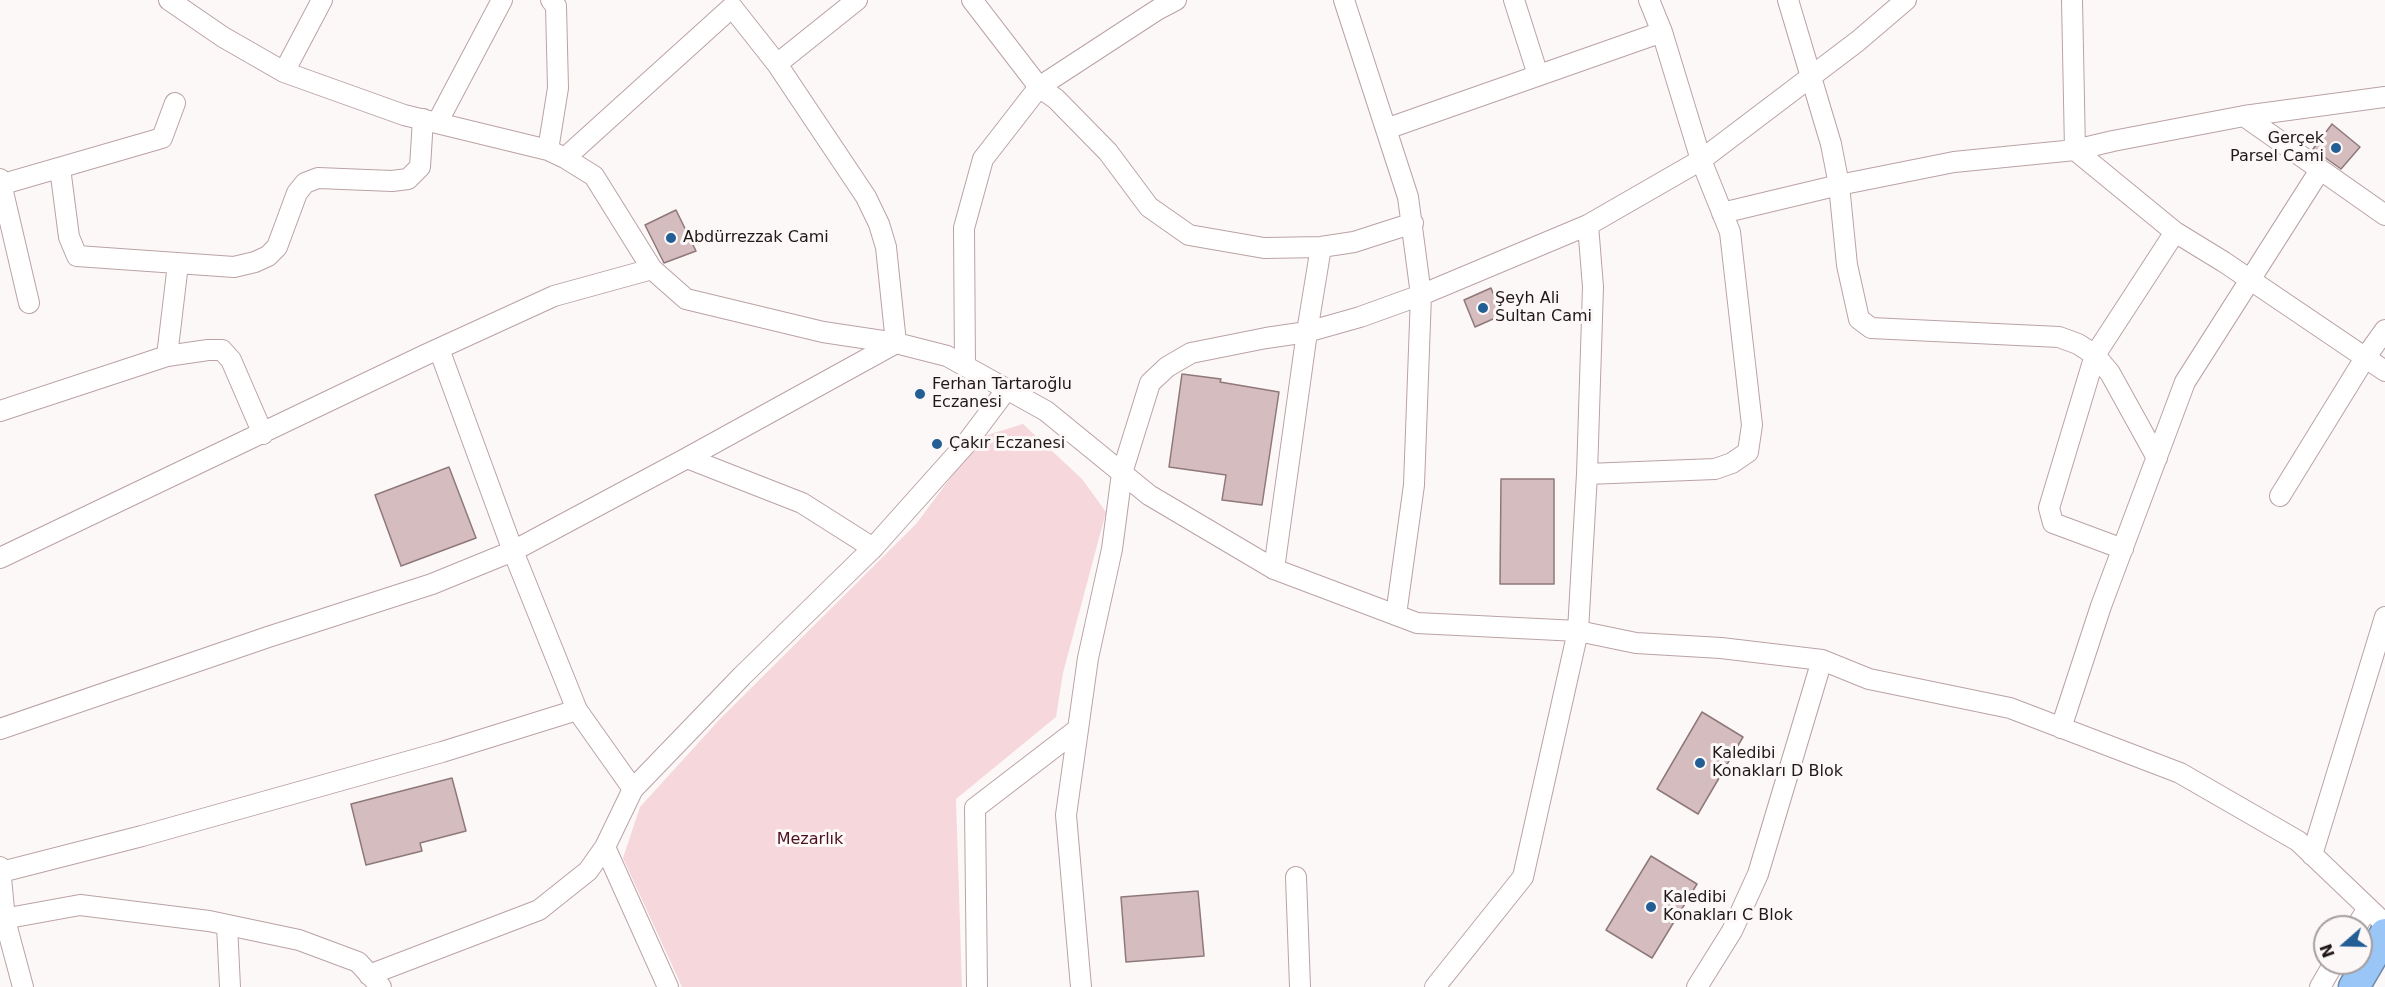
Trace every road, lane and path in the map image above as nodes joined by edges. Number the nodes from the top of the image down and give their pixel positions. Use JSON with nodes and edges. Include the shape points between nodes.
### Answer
{"nodes":[{"id":1,"x":170,"y":0,"type":"edge"},
{"id":2,"x":322,"y":0,"type":"edge"},
{"id":3,"x":502,"y":0,"type":"edge"},
{"id":4,"x":857,"y":0,"type":"edge"},
{"id":5,"x":972,"y":0,"type":"edge"},
{"id":6,"x":1176,"y":0,"type":"edge"},
{"id":7,"x":1344,"y":0,"type":"edge"},
{"id":8,"x":1514,"y":0,"type":"edge"},
{"id":9,"x":1649,"y":0,"type":"edge"},
{"id":10,"x":1788,"y":0,"type":"edge"},
{"id":11,"x":1906,"y":0,"type":"edge"},
{"id":12,"x":2072,"y":0,"type":"edge"},
{"id":13,"x":557,"y":2,"type":"edge"},
{"id":14,"x":1662,"y":32,"type":"junction"},
{"id":15,"x":777,"y":64,"type":"junction"},
{"id":16,"x":284,"y":72,"type":"junction"},
{"id":17,"x":1538,"y":75,"type":"junction"},
{"id":18,"x":1811,"y":76,"type":"junction"},
{"id":19,"x":1039,"y":87,"type":"junction"},
{"id":20,"x":2385,"y":97,"type":"edge"},
{"id":21,"x":175,"y":103,"type":"dead end"},
{"id":22,"x":2244,"y":117,"type":"junction"},
{"id":23,"x":430,"y":121,"type":"junction"},
{"id":24,"x":1386,"y":129,"type":"junction"},
{"id":25,"x":2075,"y":150,"type":"junction"},
{"id":26,"x":556,"y":154,"type":"junction"},
{"id":27,"x":1701,"y":160,"type":"junction"},
{"id":28,"x":60,"y":168,"type":"junction"},
{"id":29,"x":2320,"y":170,"type":"junction"},
{"id":30,"x":0,"y":183,"type":"edge"},
{"id":31,"x":1839,"y":185,"type":"junction"},
{"id":32,"x":1722,"y":213,"type":"junction"},
{"id":33,"x":2385,"y":215,"type":"edge"},
{"id":34,"x":1413,"y":223,"type":"junction"},
{"id":35,"x":1588,"y":225,"type":"junction"},
{"id":36,"x":2175,"y":232,"type":"junction"},
{"id":37,"x":1321,"y":247,"type":"junction"},
{"id":38,"x":178,"y":264,"type":"junction"},
{"id":39,"x":652,"y":269,"type":"junction"},
{"id":40,"x":2250,"y":279,"type":"junction"},
{"id":41,"x":1421,"y":295,"type":"junction"},
{"id":42,"x":28,"y":303,"type":"dead end"},
{"id":43,"x":2385,"y":330,"type":"edge"},
{"id":44,"x":1307,"y":332,"type":"junction"},
{"id":45,"x":896,"y":343,"type":"junction"},
{"id":46,"x":439,"y":348,"type":"junction"},
{"id":47,"x":2095,"y":355,"type":"junction"},
{"id":48,"x":168,"y":356,"type":"junction"},
{"id":49,"x":2365,"y":358,"type":"junction"},
{"id":50,"x":965,"y":366,"type":"junction"},
{"id":51,"x":2385,"y":371,"type":"edge"},
{"id":52,"x":1007,"y":389,"type":"junction"},
{"id":53,"x":0,"y":411,"type":"edge"},
{"id":54,"x":263,"y":434,"type":"junction"},
{"id":55,"x":687,"y":458,"type":"junction"},
{"id":56,"x":2157,"y":458,"type":"junction"},
{"id":57,"x":1122,"y":473,"type":"junction"},
{"id":58,"x":1587,"y":474,"type":"junction"},
{"id":59,"x":2280,"y":496,"type":"dead end"},
{"id":60,"x":873,"y":548,"type":"junction"},
{"id":61,"x":2123,"y":549,"type":"junction"},
{"id":62,"x":513,"y":551,"type":"junction"},
{"id":63,"x":0,"y":558,"type":"edge"},
{"id":64,"x":1274,"y":569,"type":"junction"},
{"id":65,"x":1396,"y":615,"type":"junction"},
{"id":66,"x":2385,"y":617,"type":"edge"},
{"id":67,"x":1578,"y":631,"type":"junction"},
{"id":68,"x":1822,"y":660,"type":"junction"},
{"id":69,"x":577,"y":710,"type":"junction"},
{"id":70,"x":2061,"y":728,"type":"junction"},
{"id":71,"x":0,"y":729,"type":"edge"},
{"id":72,"x":1078,"y":729,"type":"junction"},
{"id":73,"x":633,"y":789,"type":"junction"},
{"id":74,"x":605,"y":848,"type":"junction"},
{"id":75,"x":2312,"y":855,"type":"junction"},
{"id":76,"x":0,"y":867,"type":"edge"},
{"id":77,"x":1,"y":872,"type":"edge"},
{"id":78,"x":1296,"y":877,"type":"dead end"},
{"id":79,"x":2368,"y":908,"type":"junction"},
{"id":80,"x":2364,"y":915,"type":"edge"},
{"id":81,"x":2,"y":921,"type":"edge"},
{"id":82,"x":2385,"y":924,"type":"edge"},
{"id":83,"x":227,"y":925,"type":"junction"},
{"id":84,"x":2385,"y":934,"type":"edge"},
{"id":85,"x":375,"y":981,"type":"edge"},
{"id":86,"x":23,"y":987,"type":"edge"},
{"id":87,"x":230,"y":987,"type":"edge"},
{"id":88,"x":668,"y":987,"type":"edge"},
{"id":89,"x":977,"y":987,"type":"edge"},
{"id":90,"x":1081,"y":987,"type":"edge"},
{"id":91,"x":1300,"y":987,"type":"edge"},
{"id":92,"x":1435,"y":987,"type":"edge"},
{"id":93,"x":1697,"y":987,"type":"edge"},
{"id":94,"x":2354,"y":987,"type":"edge"}],
"edges":[{"from":1,"to":16,"type":"street"},
{"from":2,"to":16,"type":"street"},
{"from":3,"to":23,"type":"street"},
{"from":4,"to":15,"type":"street"},
{"from":5,"to":19,"type":"street"},
{"from":6,"to":19,"type":"street"},
{"from":7,"to":24,"type":"street"},
{"from":8,"to":17,"type":"street"},
{"from":9,"to":14,"type":"street"},
{"from":10,"to":18,"type":"street"},
{"from":11,"to":18,"type":"street"},
{"from":12,"to":25,"type":"street"},
{"from":13,"to":26,"type":"street"},
{"from":14,"to":17,"type":"street"},
{"from":14,"to":27,"type":"street"},
{"from":15,"to":26,"type":"street","via":[[732,7]]},
{"from":15,"to":45,"type":"street","via":[[866,197],[879,224],[886,247]]},
{"from":16,"to":23,"type":"street"},
{"from":17,"to":24,"type":"street"},
{"from":18,"to":27,"type":"street"},
{"from":18,"to":31,"type":"street"},
{"from":19,"to":37,"type":"street","via":[[1108,152],[1149,207],[1189,234],[1264,248]]},
{"from":19,"to":50,"type":"street","via":[[983,159],[964,228]]},
{"from":20,"to":22,"type":"street"},
{"from":21,"to":28,"type":"street","via":[[162,138]]},
{"from":22,"to":25,"type":"street"},
{"from":22,"to":29,"type":"street"},
{"from":23,"to":26,"type":"street"},
{"from":23,"to":38,"type":"street","via":[[420,167],[408,179],[318,178],[305,183],[297,193],[277,247],[268,256],[234,267]]},
{"from":24,"to":34,"type":"street"},
{"from":25,"to":31,"type":"street","via":[[1954,162]]},
{"from":25,"to":36,"type":"street"},
{"from":26,"to":39,"type":"street","via":[[594,176]]},
{"from":27,"to":32,"type":"street"},
{"from":27,"to":35,"type":"street"},
{"from":28,"to":30,"type":"street"},
{"from":28,"to":38,"type":"street","via":[[69,237],[76,256]]},
{"from":29,"to":33,"type":"street"},
{"from":29,"to":40,"type":"street"},
{"from":30,"to":42,"type":"street"},
{"from":31,"to":32,"type":"street"},
{"from":31,"to":47,"type":"street","via":[[1853,296],[1859,319],[1871,328],[2059,337]]},
{"from":32,"to":58,"type":"street","via":[[1730,232],[1752,425],[1748,452],[1715,469]]},
{"from":34,"to":37,"type":"street","via":[[1354,242]]},
{"from":34,"to":41,"type":"street"},
{"from":35,"to":41,"type":"street"},
{"from":35,"to":58,"type":"street","via":[[1593,287]]},
{"from":36,"to":40,"type":"street"},
{"from":36,"to":47,"type":"street"},
{"from":37,"to":44,"type":"street"},
{"from":38,"to":48,"type":"street"},
{"from":39,"to":45,"type":"street","via":[[686,299],[823,332]]},
{"from":39,"to":46,"type":"street","via":[[554,296]]},
{"from":40,"to":49,"type":"street"},
{"from":40,"to":56,"type":"street","via":[[2185,382]]},
{"from":41,"to":44,"type":"street"},
{"from":41,"to":65,"type":"street","via":[[1414,485]]},
{"from":43,"to":49,"type":"street"},
{"from":44,"to":57,"type":"street","via":[[1191,353],[1167,367],[1150,383]]},
{"from":44,"to":64,"type":"street"},
{"from":45,"to":50,"type":"street","via":[[947,356]]},
{"from":45,"to":55,"type":"street"},
{"from":46,"to":54,"type":"street"},
{"from":46,"to":62,"type":"street"},
{"from":47,"to":56,"type":"street","via":[[2110,373]]},
{"from":47,"to":61,"type":"street","via":[[2049,508],[2053,523]]},
{"from":48,"to":53,"type":"street"},
{"from":48,"to":54,"type":"street","via":[[222,350],[231,360]]},
{"from":49,"to":51,"type":"street"},
{"from":49,"to":59,"type":"street"},
{"from":50,"to":52,"type":"street"},
{"from":52,"to":57,"type":"street","via":[[1046,411]]},
{"from":52,"to":60,"type":"street","via":[[966,445]]},
{"from":54,"to":63,"type":"street"},
{"from":55,"to":60,"type":"street","via":[[802,503]]},
{"from":55,"to":62,"type":"street"},
{"from":56,"to":61,"type":"street"},
{"from":57,"to":64,"type":"street","via":[[1149,495]]},
{"from":57,"to":72,"type":"street","via":[[1112,549],[1088,658]]},
{"from":58,"to":67,"type":"street"},
{"from":60,"to":73,"type":"street"},
{"from":61,"to":70,"type":"street"},
{"from":62,"to":69,"type":"street"},
{"from":62,"to":71,"type":"street","via":[[432,584]]},
{"from":64,"to":65,"type":"street"},
{"from":65,"to":67,"type":"street","via":[[1417,624]]},
{"from":66,"to":75,"type":"street"},
{"from":67,"to":68,"type":"street","via":[[1636,643]]},
{"from":67,"to":92,"type":"street","via":[[1522,877]]},
{"from":68,"to":70,"type":"street","via":[[1869,679],[2010,708]]},
{"from":68,"to":93,"type":"street","via":[[1758,874],[1732,931]]},
{"from":69,"to":73,"type":"street"},
{"from":69,"to":77,"type":"street","via":[[442,752]]},
{"from":70,"to":75,"type":"street","via":[[2180,773],[2298,841]]},
{"from":72,"to":89,"type":"street","via":[[975,808]]},
{"from":72,"to":90,"type":"street","via":[[1066,814]]},
{"from":73,"to":74,"type":"street"},
{"from":74,"to":85,"type":"street","via":[[588,872],[539,910]]},
{"from":74,"to":88,"type":"street"},
{"from":75,"to":79,"type":"street"},
{"from":76,"to":77,"type":"street"},
{"from":77,"to":81,"type":"street"},
{"from":78,"to":91,"type":"street"},
{"from":79,"to":80,"type":"street"},
{"from":79,"to":82,"type":"street"},
{"from":81,"to":83,"type":"street","via":[[80,905]]},
{"from":81,"to":86,"type":"street"},
{"from":83,"to":85,"type":"street","via":[[299,940],[358,962]]},
{"from":83,"to":87,"type":"street"},
{"from":84,"to":94,"type":"highway"}]}
